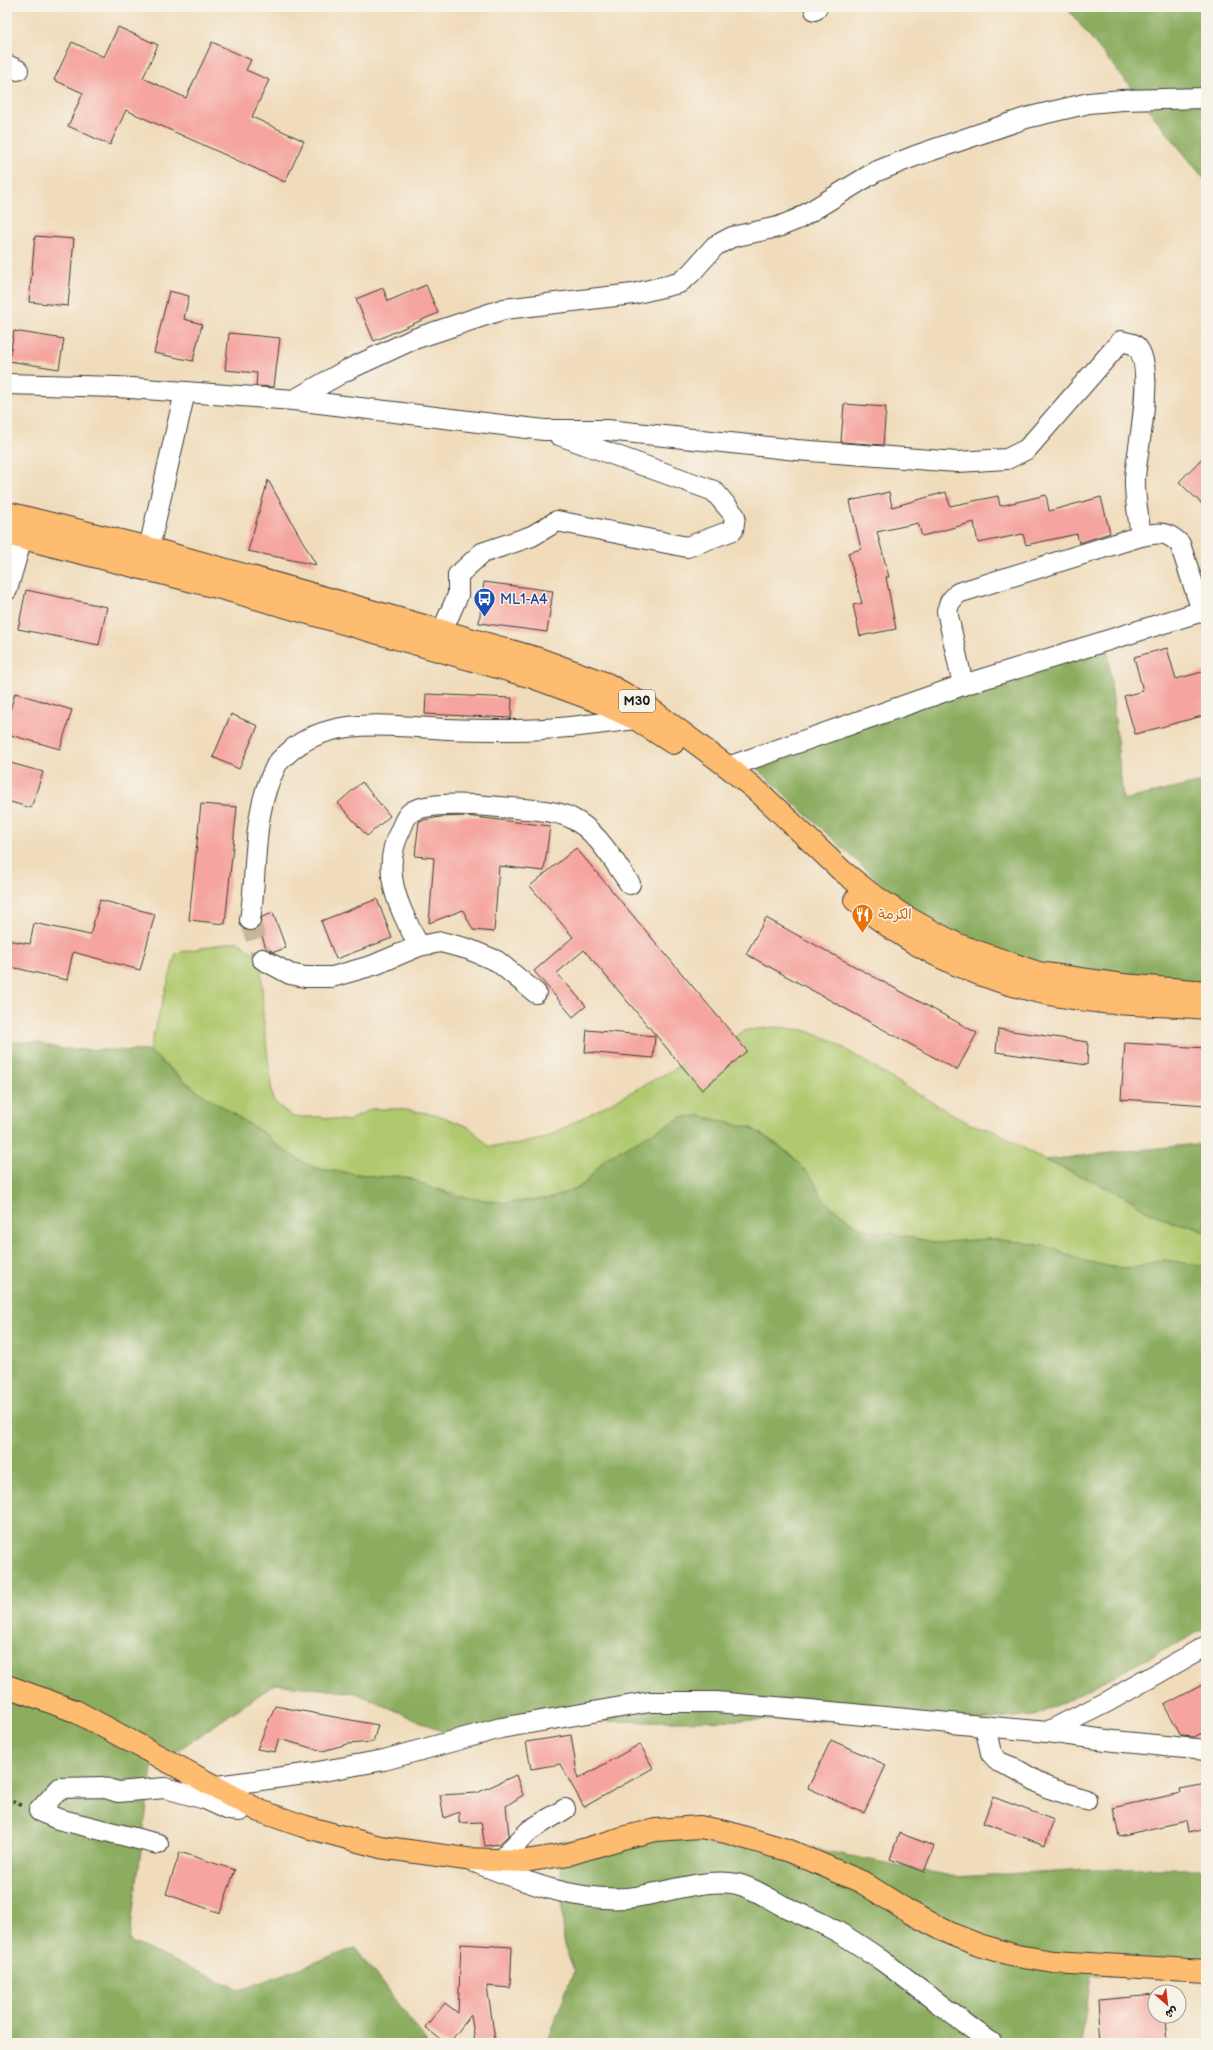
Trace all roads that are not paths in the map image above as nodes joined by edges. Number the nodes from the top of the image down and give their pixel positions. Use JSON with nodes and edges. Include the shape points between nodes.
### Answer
{"nodes":[{"id":1,"x":1206,"y":98,"type":"edge"},
{"id":2,"x":7,"y":384,"type":"edge"},
{"id":3,"x":185,"y":392,"type":"junction"},
{"id":4,"x":294,"y":400,"type":"junction"},
{"id":5,"x":544,"y":430,"type":"junction"},
{"id":6,"x":7,"y":513,"type":"edge"},
{"id":7,"x":14,"y":536,"type":"edge"},
{"id":8,"x":1141,"y":536,"type":"junction"},
{"id":9,"x":149,"y":548,"type":"junction"},
{"id":10,"x":7,"y":590,"type":"edge"},
{"id":11,"x":1204,"y":611,"type":"edge"},
{"id":12,"x":442,"y":631,"type":"junction"},
{"id":13,"x":963,"y":685,"type":"junction"},
{"id":14,"x":636,"y":719,"type":"junction"},
{"id":15,"x":728,"y":767,"type":"junction"},
{"id":16,"x":630,"y":884,"type":"dead end"},
{"id":17,"x":250,"y":920,"type":"tunnel mouth"},
{"id":18,"x":418,"y":946,"type":"junction"},
{"id":19,"x":262,"y":959,"type":"tunnel mouth"},
{"id":20,"x":1206,"y":992,"type":"edge"},
{"id":21,"x":536,"y":993,"type":"dead end"},
{"id":22,"x":1206,"y":1008,"type":"edge"},
{"id":23,"x":1206,"y":1646,"type":"edge"},
{"id":24,"x":7,"y":1686,"type":"edge"},
{"id":25,"x":985,"y":1726,"type":"junction"},
{"id":26,"x":1047,"y":1732,"type":"junction"},
{"id":27,"x":1206,"y":1750,"type":"edge"},
{"id":28,"x":217,"y":1786,"type":"junction"},
{"id":29,"x":1086,"y":1800,"type":"dead end"},
{"id":30,"x":248,"y":1804,"type":"junction"},
{"id":31,"x":565,"y":1809,"type":"dead end"},
{"id":32,"x":158,"y":1844,"type":"dead end"},
{"id":33,"x":466,"y":1859,"type":"junction"},
{"id":34,"x":500,"y":1860,"type":"junction"},
{"id":35,"x":1206,"y":1971,"type":"edge"},
{"id":36,"x":992,"y":2043,"type":"edge"}],
"edges":[{"from":1,"to":4,"type":"street","via":[[1089,103],[1026,118],[875,172],[798,218],[778,227],[732,237],[715,246],[679,283],[633,294],[496,311],[414,339],[345,371]]},
{"from":2,"to":3,"type":"street"},
{"from":3,"to":4,"type":"street"},
{"from":3,"to":9,"type":"street"},
{"from":4,"to":5,"type":"street"},
{"from":5,"to":8,"type":"street","via":[[607,430],[797,450],[957,462],[1007,459],[1026,449],[1121,341],[1134,344],[1140,352],[1146,378],[1134,479]]},
{"from":5,"to":12,"type":"street","via":[[714,491],[735,516],[733,530],[687,547],[557,521],[532,536],[482,553],[458,575],[458,595]]},
{"from":6,"to":9,"type":"main road","number":"M30"},
{"from":7,"to":10,"type":"street"},
{"from":7,"to":14,"type":"main road","number":"M30","via":[[217,587],[532,677],[597,701]]},
{"from":8,"to":11,"type":"street","via":[[1163,533],[1180,544]]},
{"from":8,"to":13,"type":"street","via":[[958,593],[950,602],[947,611]]},
{"from":9,"to":12,"type":"main road","number":"M30"},
{"from":11,"to":13,"type":"street"},
{"from":12,"to":15,"type":"main road","number":"M30","via":[[539,659],[608,684],[649,708]]},
{"from":13,"to":15,"type":"street"},
{"from":14,"to":17,"type":"street","via":[[516,730],[448,729],[390,724],[354,726],[321,733],[293,749],[276,764],[267,788],[255,841],[255,890]]},
{"from":14,"to":22,"type":"main road","number":"M30","via":[[660,733],[761,813],[860,903],[902,936],[933,954],[968,971],[1058,995],[1103,1002]]},
{"from":15,"to":20,"type":"main road","number":"M30","via":[[871,894],[904,916],[958,944],[1038,973],[1123,985]]},
{"from":16,"to":18,"type":"street","via":[[588,831],[571,818],[481,805],[425,806],[409,813],[397,837],[391,860],[392,882],[400,909]]},
{"from":18,"to":19,"type":"street","via":[[374,965],[332,977],[290,974]]},
{"from":18,"to":21,"type":"street","via":[[442,942],[468,949],[497,961]]},
{"from":23,"to":26,"type":"street","via":[[1107,1702]]},
{"from":24,"to":28,"type":"main road","via":[[75,1711]]},
{"from":25,"to":26,"type":"street"},
{"from":25,"to":28,"type":"street","via":[[716,1702],[650,1702],[501,1728],[384,1760]]},
{"from":25,"to":29,"type":"street","via":[[991,1753],[999,1762],[1046,1787]]},
{"from":26,"to":27,"type":"street","via":[[1114,1742]]},
{"from":28,"to":30,"type":"main road"},
{"from":30,"to":32,"type":"street","via":[[240,1811],[229,1810],[205,1799],[165,1788],[118,1792],[102,1787],[60,1788],[39,1811],[58,1819]]},
{"from":30,"to":33,"type":"main road","via":[[302,1826],[380,1847]]},
{"from":31,"to":34,"type":"street","via":[[530,1830]]},
{"from":33,"to":34,"type":"main road"},
{"from":33,"to":36,"type":"street","via":[[516,1879],[604,1898],[640,1896],[712,1884],[735,1884],[752,1888],[838,1932]]},
{"from":34,"to":35,"type":"main road","via":[[525,1861],[561,1855],[656,1830],[700,1827],[790,1851],[862,1882],[908,1912],[951,1934],[1017,1956],[1054,1962]]}]}
